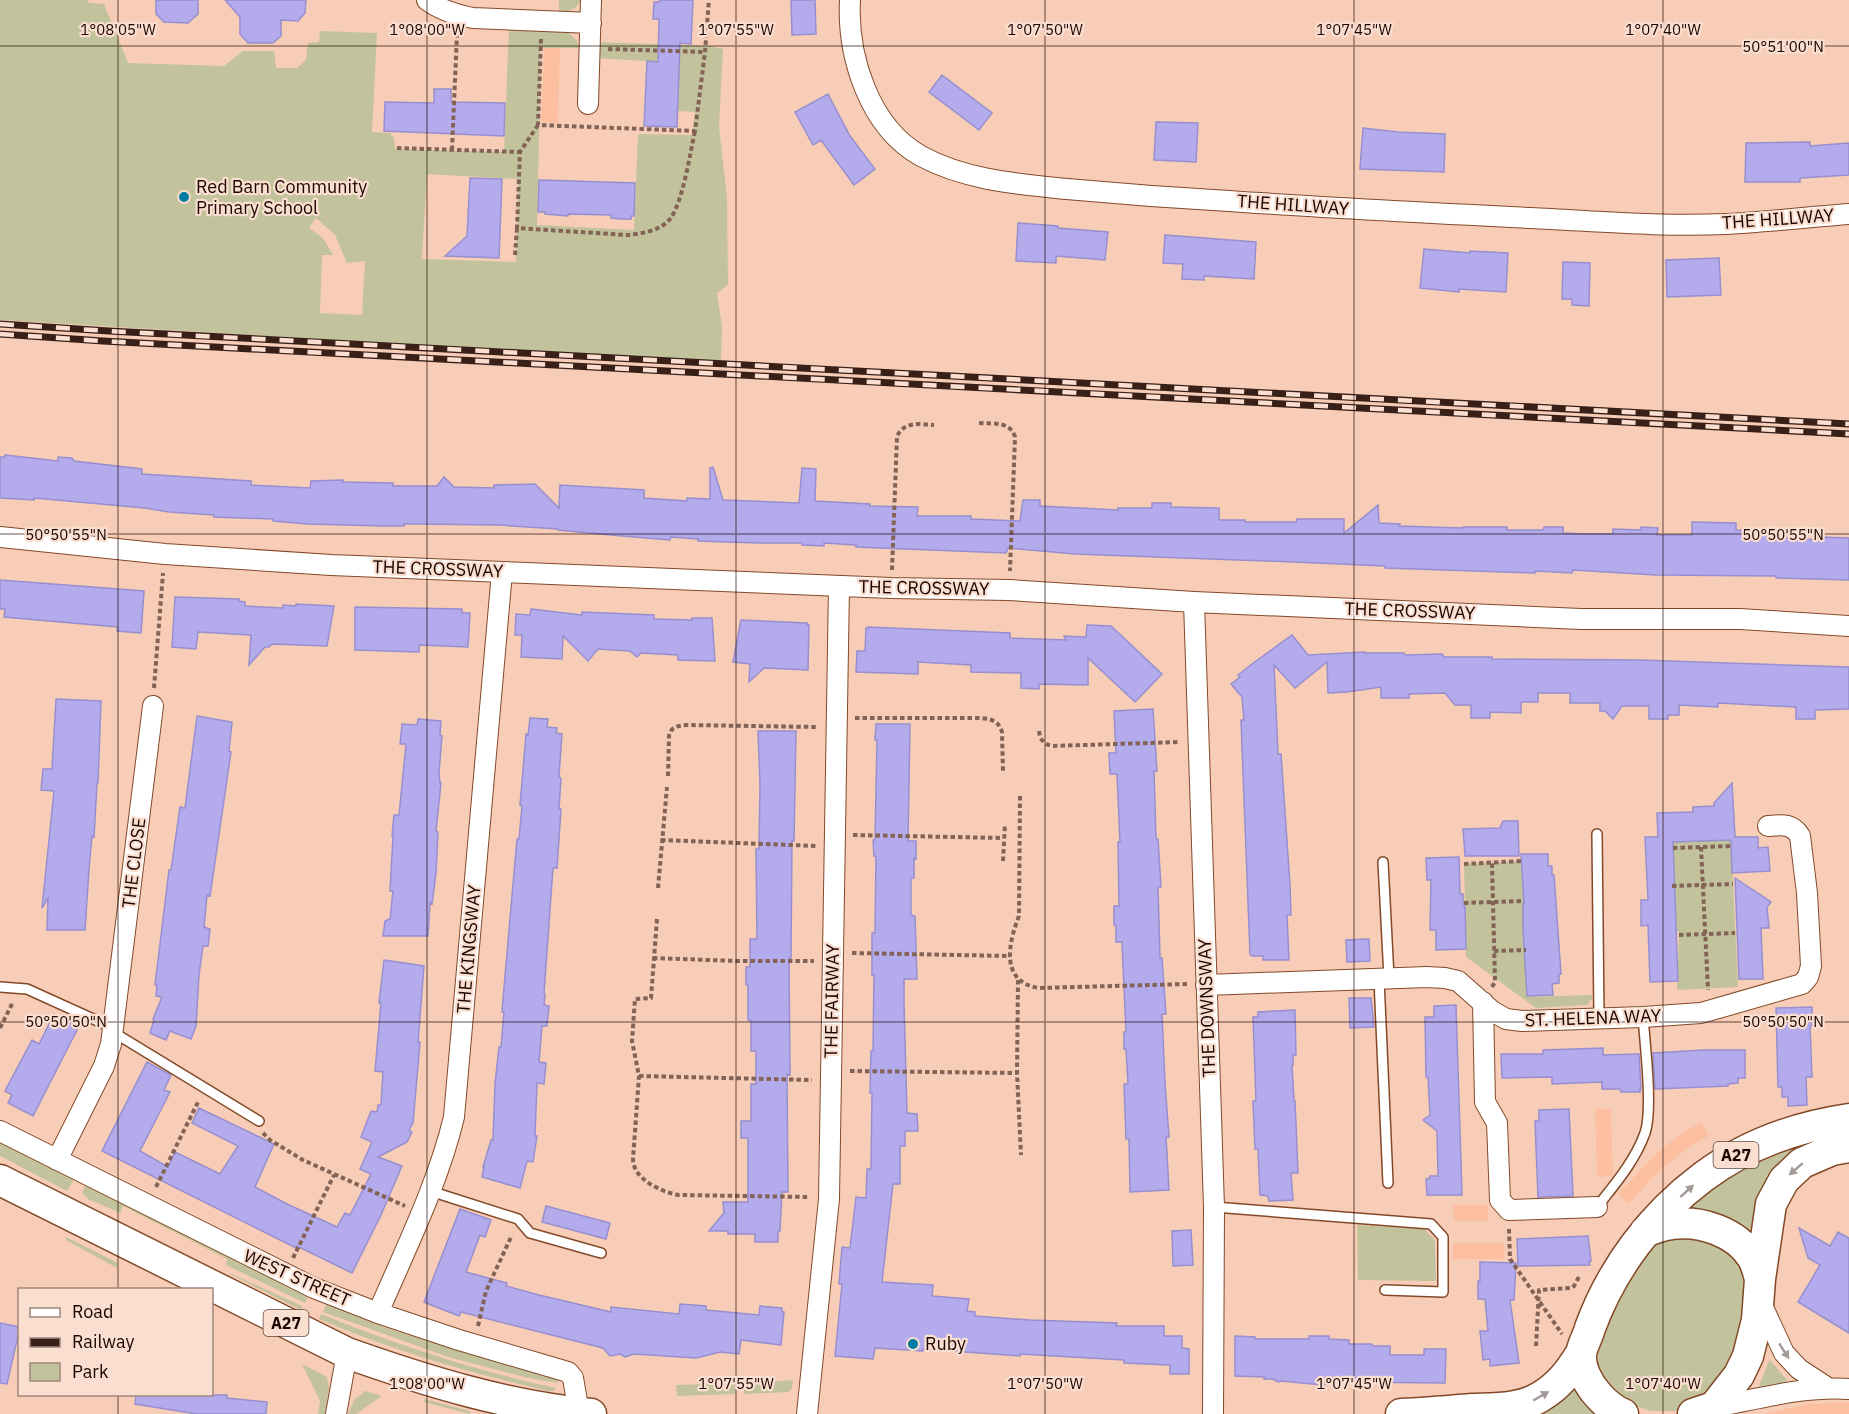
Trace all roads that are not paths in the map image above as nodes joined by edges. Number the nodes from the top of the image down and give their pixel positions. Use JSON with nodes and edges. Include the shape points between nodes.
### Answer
{"nodes":[{"id":1,"x":427,"y":0,"type":"edge"},
{"id":2,"x":591,"y":0,"type":"edge"},
{"id":3,"x":850,"y":0,"type":"edge"},
{"id":4,"x":591,"y":23,"type":"junction"},
{"id":5,"x":588,"y":104,"type":"dead end"},
{"id":6,"x":1849,"y":214,"type":"edge"},
{"id":7,"x":0,"y":537,"type":"edge"},
{"id":8,"x":502,"y":572,"type":"junction"},
{"id":9,"x":839,"y":586,"type":"junction"},
{"id":10,"x":1194,"y":602,"type":"junction"},
{"id":11,"x":1849,"y":626,"type":"edge"},
{"id":12,"x":153,"y":706,"type":"road end"},
{"id":13,"x":1768,"y":826,"type":"dead end"},
{"id":14,"x":1598,"y":834,"type":"dead end"},
{"id":15,"x":1383,"y":862,"type":"dead end"},
{"id":16,"x":1384,"y":979,"type":"junction"},
{"id":17,"x":1206,"y":984,"type":"junction"},
{"id":18,"x":0,"y":987,"type":"edge"},
{"id":19,"x":1483,"y":1002,"type":"junction"},
{"id":20,"x":1599,"y":1017,"type":"junction"},
{"id":21,"x":1643,"y":1017,"type":"junction"},
{"id":22,"x":113,"y":1030,"type":"junction"},
{"id":23,"x":1849,"y":1119,"type":"edge"},
{"id":24,"x":259,"y":1120,"type":"road end"},
{"id":25,"x":0,"y":1131,"type":"edge"},
{"id":26,"x":1849,"y":1147,"type":"edge"},
{"id":27,"x":57,"y":1160,"type":"junction"},
{"id":28,"x":0,"y":1179,"type":"edge"},
{"id":29,"x":1388,"y":1183,"type":"dead end"},
{"id":30,"x":429,"y":1191,"type":"junction"},
{"id":31,"x":1214,"y":1207,"type":"junction"},
{"id":32,"x":1597,"y":1207,"type":"joint"},
{"id":33,"x":1645,"y":1232,"type":"junction"},
{"id":34,"x":601,"y":1253,"type":"dead end"},
{"id":35,"x":1760,"y":1288,"type":"junction"},
{"id":36,"x":1385,"y":1290,"type":"dead end"},
{"id":37,"x":378,"y":1313,"type":"junction"},
{"id":38,"x":1571,"y":1344,"type":"junction"},
{"id":39,"x":347,"y":1353,"type":"junction"},
{"id":40,"x":1828,"y":1388,"type":"junction"},
{"id":41,"x":1849,"y":1389,"type":"edge"},
{"id":42,"x":1703,"y":1410,"type":"edge"},
{"id":43,"x":585,"y":1413,"type":"edge"},
{"id":44,"x":336,"y":1414,"type":"edge"},
{"id":45,"x":807,"y":1414,"type":"edge"},
{"id":46,"x":1213,"y":1414,"type":"edge"},
{"id":47,"x":1401,"y":1414,"type":"edge"},
{"id":48,"x":1623,"y":1414,"type":"edge"}],
"edges":[{"from":1,"to":4,"type":"street","via":[[457,15],[473,18]]},
{"from":2,"to":4,"type":"street"},
{"from":3,"to":6,"type":"street","name":"THE HILLWAY","via":[[861,81],[879,116],[918,154],[978,177],[1142,196],[1649,224],[1726,224]]},
{"from":4,"to":5,"type":"street"},
{"from":7,"to":8,"type":"street","name":"THE CROSSWAY","via":[[165,554]]},
{"from":8,"to":9,"type":"street","name":"THE CROSSWAY"},
{"from":8,"to":30,"type":"street","name":"THE KINGSWAY","via":[[458,1089],[449,1139]]},
{"from":9,"to":10,"type":"street","name":"THE CROSSWAY","via":[[1009,590]]},
{"from":9,"to":45,"type":"street","name":"THE FAIRWAY","via":[[829,1197]]},
{"from":10,"to":11,"type":"street","name":"THE CROSSWAY","via":[[1581,619],[1740,619]]},
{"from":10,"to":17,"type":"street","name":"THE DOWNSWAY"},
{"from":12,"to":22,"type":"street","name":"THE CLOSE"},
{"from":13,"to":21,"type":"street","name":"ST. HELENA WAY","via":[[1788,825],[1800,836],[1807,893],[1811,966],[1808,976],[1802,984],[1709,1011]]},
{"from":14,"to":20,"type":"lane"},
{"from":15,"to":16,"type":"lane"},
{"from":16,"to":17,"type":"street","name":"ST. HELENA WAY"},
{"from":16,"to":19,"type":"street","name":"ST. HELENA WAY","via":[[1427,976],[1458,981]]},
{"from":16,"to":29,"type":"lane"},
{"from":17,"to":31,"type":"street","name":"THE DOWNSWAY"},
{"from":18,"to":22,"type":"lane","via":[[27,989]]},
{"from":19,"to":20,"type":"street","name":"ST. HELENA WAY","via":[[1506,1019]]},
{"from":19,"to":32,"type":"street","via":[[1485,1102],[1497,1123],[1500,1200],[1509,1210]]},
{"from":20,"to":21,"type":"street","name":"ST. HELENA WAY"},
{"from":21,"to":32,"type":"lane","via":[[1646,1131],[1628,1167]]},
{"from":22,"to":24,"type":"lane"},
{"from":22,"to":27,"type":"street","name":"THE CLOSE","via":[[104,1066]]},
{"from":33,"to":23,"type":"main road","number":"A27","one_way":true,"via":[[1702,1177],[1751,1146],[1788,1132]]},
{"from":25,"to":27,"type":"street","name":"WEST STREET"},
{"from":26,"to":35,"type":"main road","one_way":true,"via":[[1802,1163],[1784,1180],[1771,1204]]},
{"from":27,"to":37,"type":"street","name":"WEST STREET","via":[[314,1288]]},
{"from":28,"to":39,"type":"main road","name":"WEST STREET","number":"A27"},
{"from":30,"to":34,"type":"lane","via":[[519,1221],[530,1233]]},
{"from":30,"to":37,"type":"street","name":"THE KINGSWAY"},
{"from":31,"to":36,"type":"lane","via":[[1431,1224],[1443,1237],[1443,1292]]},
{"from":31,"to":46,"type":"street","name":"THE DOWNSWAY"},
{"from":33,"to":35,"type":"main road","via":[[1684,1223],[1719,1230],[1741,1244],[1752,1257]]},
{"from":33,"to":38,"type":"main road","via":[[1623,1261],[1595,1314]]},
{"from":35,"to":40,"type":"street","one_way":true,"via":[[1784,1353],[1799,1369]]},
{"from":35,"to":42,"type":"main road","via":[[1748,1356],[1739,1375]]},
{"from":37,"to":43,"type":"street","name":"WEST STREET","via":[[568,1372]]},
{"from":47,"to":38,"type":"main road","one_way":true,"via":[[1506,1407],[1538,1399],[1565,1377]]},
{"from":38,"to":48,"type":"main road","via":[[1592,1388]]},
{"from":39,"to":43,"type":"main road","name":"WEST STREET","number":"A27","via":[[483,1395]]},
{"from":39,"to":44,"type":"street"},
{"from":40,"to":41,"type":"street"},
{"from":40,"to":42,"type":"street","via":[[1786,1392]]}]}
